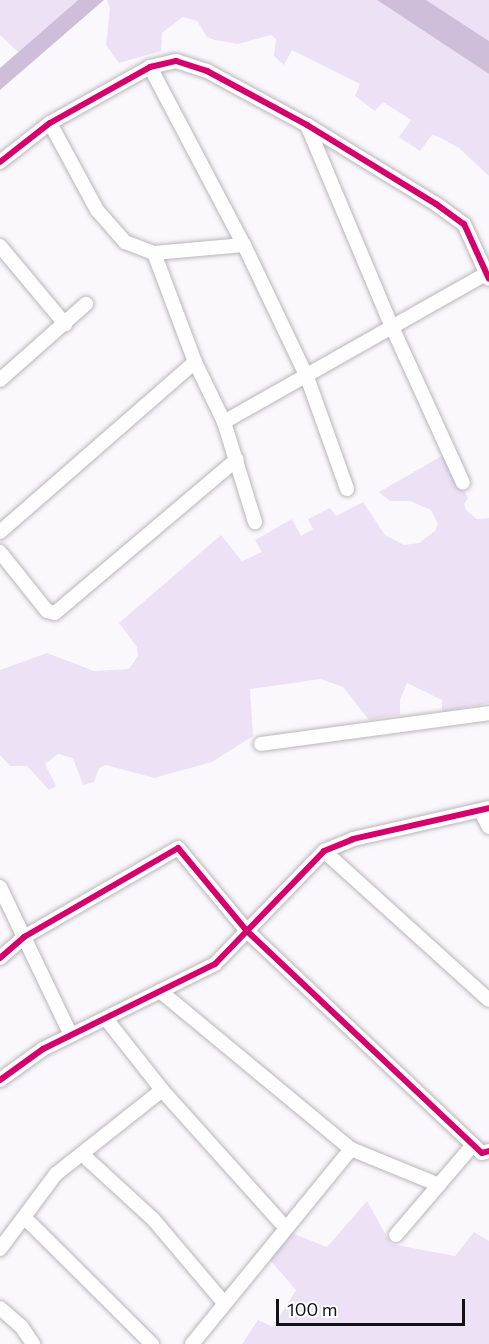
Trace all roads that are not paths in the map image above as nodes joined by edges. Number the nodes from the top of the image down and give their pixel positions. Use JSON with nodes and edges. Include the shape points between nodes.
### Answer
{"nodes":[{"id":1,"x":150,"y":67,"type":"junction"},
{"id":2,"x":50,"y":123,"type":"junction"},
{"id":3,"x":307,"y":125,"type":"junction"},
{"id":4,"x":0,"y":162,"type":"edge"},
{"id":5,"x":244,"y":245,"type":"junction"},
{"id":6,"x":0,"y":246,"type":"edge"},
{"id":7,"x":154,"y":253,"type":"junction"},
{"id":8,"x":488,"y":275,"type":"edge"},
{"id":9,"x":86,"y":304,"type":"dead end"},
{"id":10,"x":64,"y":324,"type":"junction"},
{"id":11,"x":392,"y":327,"type":"junction"},
{"id":12,"x":195,"y":362,"type":"junction"},
{"id":13,"x":307,"y":377,"type":"junction"},
{"id":14,"x":0,"y":380,"type":"edge"},
{"id":15,"x":224,"y":422,"type":"junction"},
{"id":16,"x":237,"y":459,"type":"junction"},
{"id":17,"x":463,"y":483,"type":"dead end"},
{"id":18,"x":347,"y":489,"type":"dead end"},
{"id":19,"x":255,"y":522,"type":"dead end"},
{"id":20,"x":0,"y":532,"type":"edge"},
{"id":21,"x":0,"y":552,"type":"edge"},
{"id":22,"x":489,"y":713,"type":"edge"},
{"id":23,"x":261,"y":744,"type":"dead end"},
{"id":24,"x":485,"y":810,"type":"edge"},
{"id":25,"x":489,"y":827,"type":"edge"},
{"id":26,"x":324,"y":851,"type":"junction"},
{"id":27,"x":0,"y":887,"type":"edge"},
{"id":28,"x":247,"y":931,"type":"junction"},
{"id":29,"x":24,"y":937,"type":"junction"},
{"id":30,"x":0,"y":958,"type":"edge"},
{"id":31,"x":160,"y":992,"type":"junction"},
{"id":32,"x":489,"y":1000,"type":"edge"},
{"id":33,"x":106,"y":1020,"type":"junction"},
{"id":34,"x":70,"y":1035,"type":"junction"},
{"id":35,"x":0,"y":1080,"type":"edge"},
{"id":36,"x":162,"y":1089,"type":"junction"},
{"id":37,"x":473,"y":1145,"type":"junction"},
{"id":38,"x":351,"y":1149,"type":"junction"},
{"id":39,"x":489,"y":1152,"type":"edge"},
{"id":40,"x":82,"y":1154,"type":"junction"},
{"id":41,"x":439,"y":1185,"type":"junction"},
{"id":42,"x":25,"y":1218,"type":"junction"},
{"id":43,"x":285,"y":1227,"type":"junction"},
{"id":44,"x":396,"y":1235,"type":"dead end"},
{"id":45,"x":0,"y":1249,"type":"edge"},
{"id":46,"x":224,"y":1303,"type":"junction"},
{"id":47,"x":0,"y":1308,"type":"edge"},
{"id":48,"x":33,"y":1344,"type":"edge"},
{"id":49,"x":152,"y":1344,"type":"edge"},
{"id":50,"x":192,"y":1344,"type":"edge"}],
"edges":[{"from":1,"to":2,"type":"street"},
{"from":1,"to":3,"type":"street","via":[[176,61],[207,71]]},
{"from":1,"to":5,"type":"street"},
{"from":2,"to":4,"type":"street"},
{"from":2,"to":7,"type":"street","via":[[97,210],[125,242]]},
{"from":3,"to":8,"type":"street","via":[[464,224]]},
{"from":3,"to":11,"type":"street"},
{"from":5,"to":7,"type":"street"},
{"from":5,"to":13,"type":"street"},
{"from":6,"to":10,"type":"street"},
{"from":7,"to":12,"type":"street"},
{"from":8,"to":11,"type":"street"},
{"from":9,"to":10,"type":"street"},
{"from":10,"to":14,"type":"street"},
{"from":11,"to":13,"type":"street"},
{"from":11,"to":17,"type":"street"},
{"from":12,"to":15,"type":"street"},
{"from":12,"to":20,"type":"street"},
{"from":13,"to":15,"type":"street"},
{"from":13,"to":18,"type":"street"},
{"from":15,"to":16,"type":"street"},
{"from":16,"to":19,"type":"street"},
{"from":16,"to":21,"type":"street","via":[[55,613],[46,611]]},
{"from":22,"to":23,"type":"street"},
{"from":24,"to":25,"type":"street"},
{"from":24,"to":26,"type":"street","via":[[353,839]]},
{"from":26,"to":28,"type":"street"},
{"from":26,"to":32,"type":"street"},
{"from":27,"to":29,"type":"street"},
{"from":28,"to":29,"type":"street","via":[[178,848]]},
{"from":28,"to":31,"type":"street","via":[[215,964]]},
{"from":28,"to":37,"type":"street"},
{"from":29,"to":30,"type":"street"},
{"from":29,"to":34,"type":"street"},
{"from":31,"to":33,"type":"street"},
{"from":31,"to":38,"type":"street"},
{"from":33,"to":34,"type":"street"},
{"from":33,"to":36,"type":"street"},
{"from":34,"to":35,"type":"street"},
{"from":36,"to":40,"type":"street"},
{"from":36,"to":43,"type":"street"},
{"from":37,"to":39,"type":"street","via":[[482,1153]]},
{"from":37,"to":41,"type":"street"},
{"from":38,"to":41,"type":"street"},
{"from":38,"to":43,"type":"street"},
{"from":40,"to":42,"type":"street","via":[[56,1174]]},
{"from":40,"to":46,"type":"street","via":[[153,1219]]},
{"from":41,"to":44,"type":"street"},
{"from":42,"to":45,"type":"street"},
{"from":42,"to":49,"type":"street"},
{"from":43,"to":46,"type":"street"},
{"from":46,"to":50,"type":"street"},
{"from":47,"to":48,"type":"street","via":[[21,1326]]}]}
